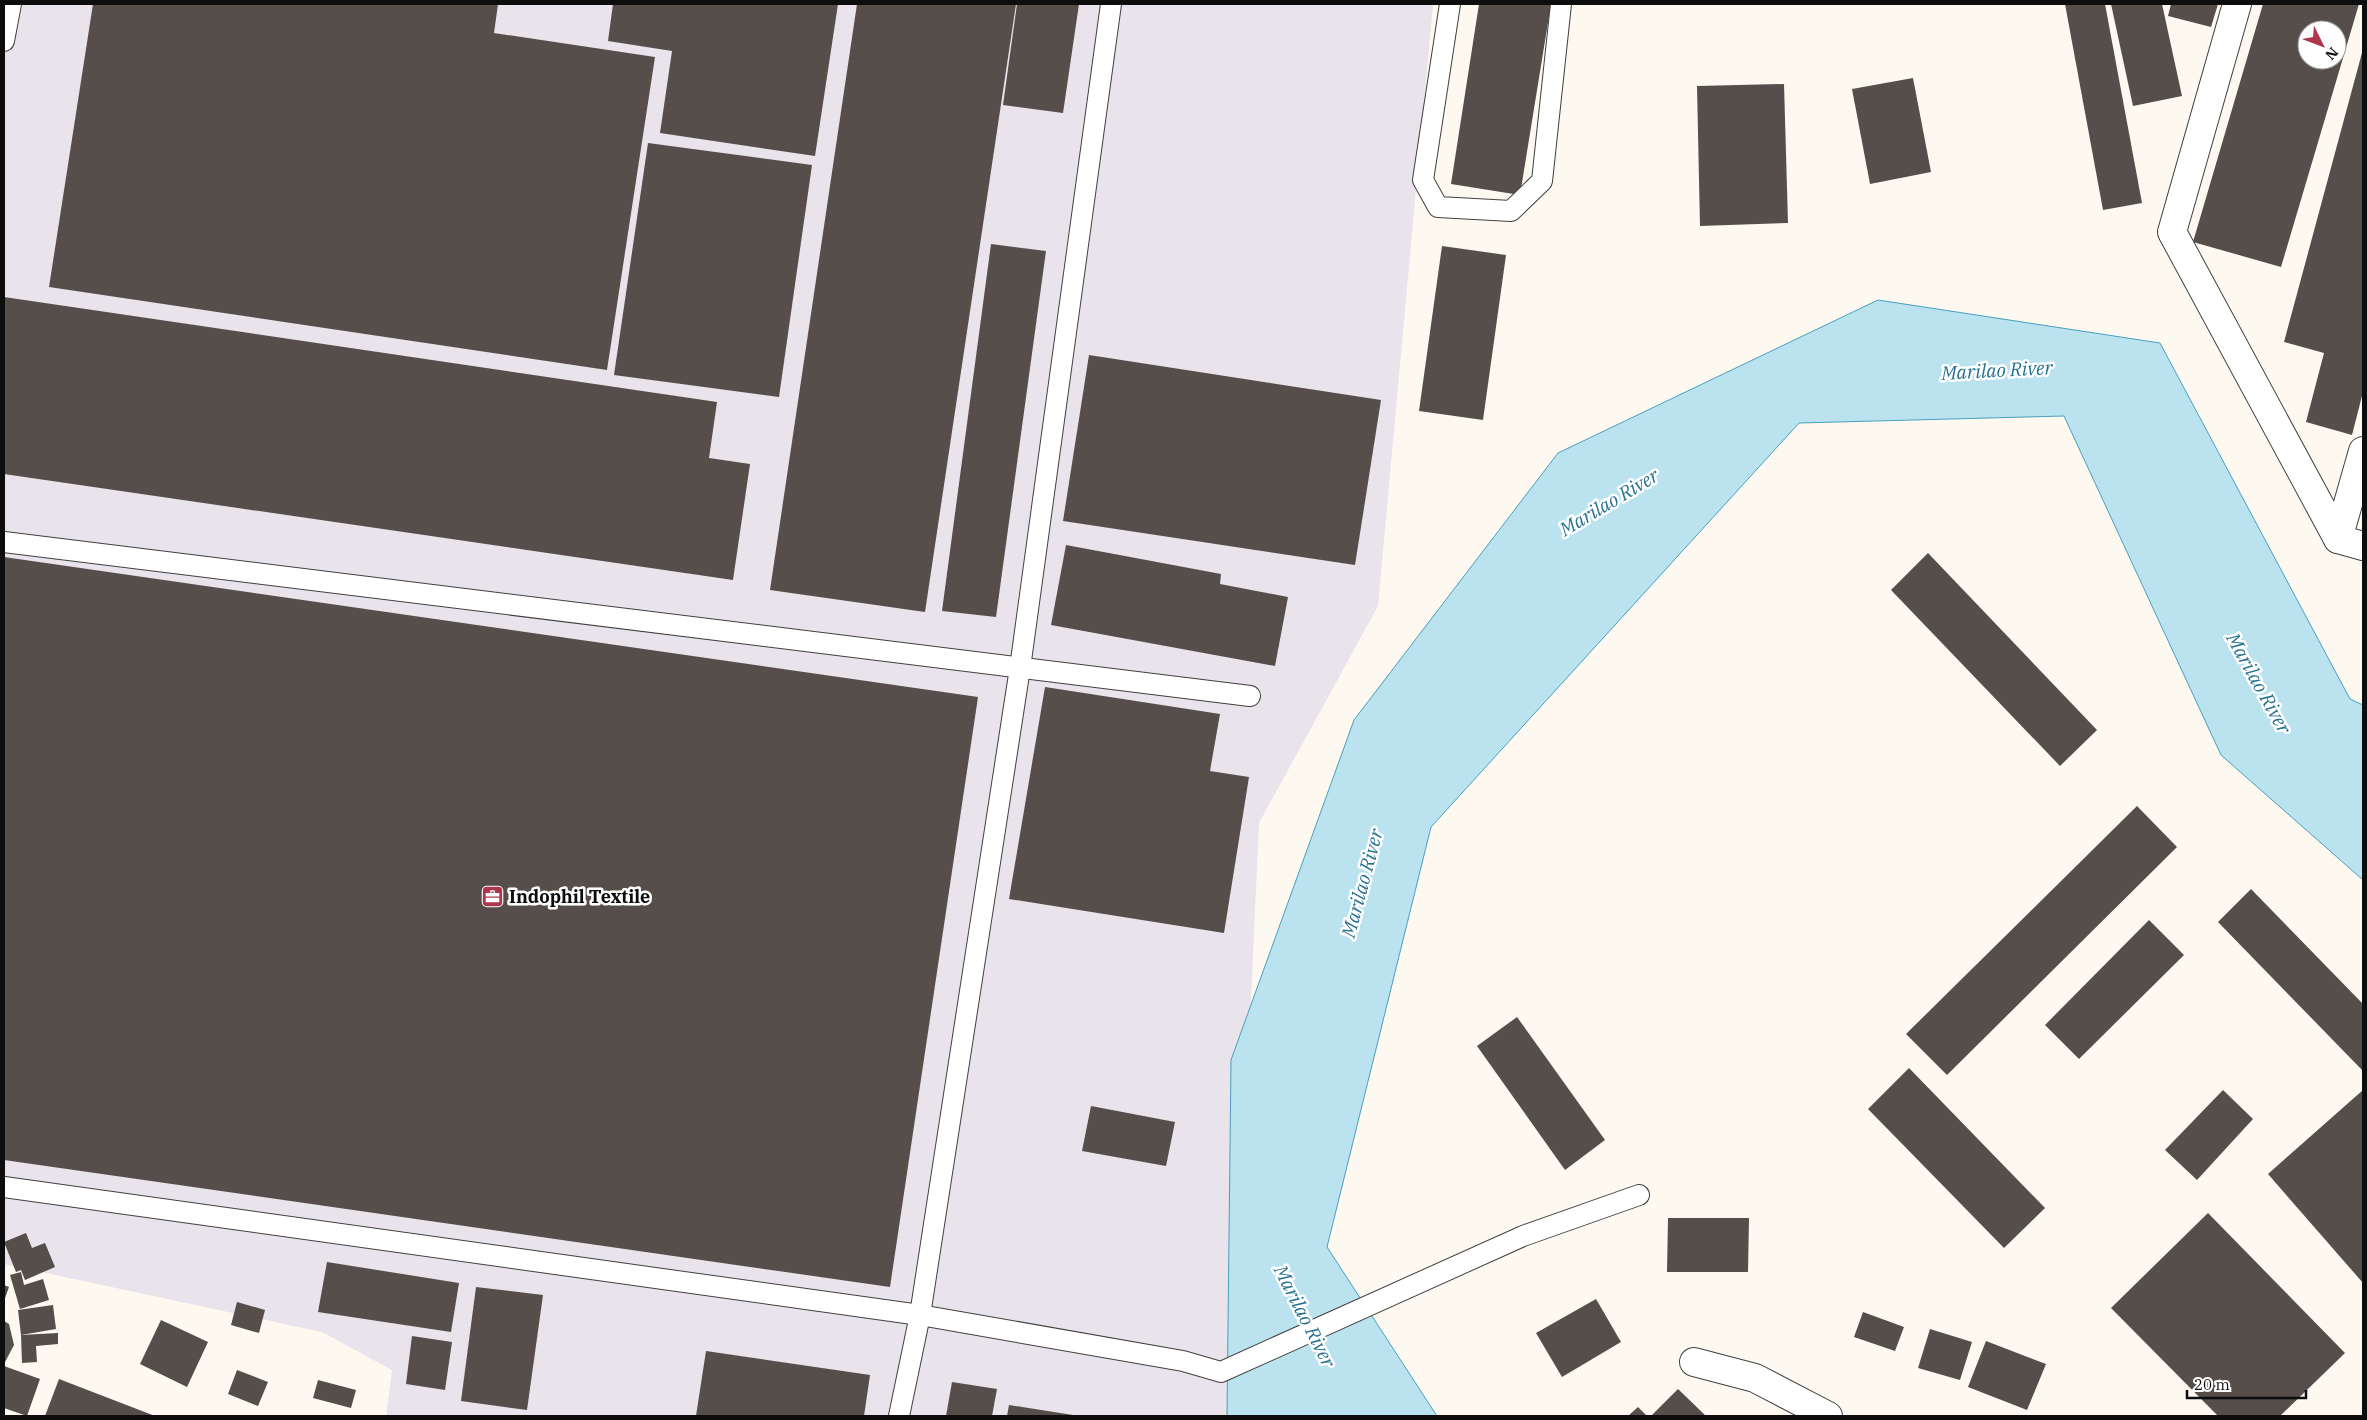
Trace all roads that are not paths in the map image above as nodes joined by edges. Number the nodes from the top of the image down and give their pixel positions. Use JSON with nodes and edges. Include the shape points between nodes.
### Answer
{"nodes":[{"id":1,"x":11,"y":4,"type":"edge"},
{"id":2,"x":1111,"y":4,"type":"edge"},
{"id":3,"x":1450,"y":4,"type":"edge"},
{"id":4,"x":1561,"y":4,"type":"edge"},
{"id":5,"x":2237,"y":4,"type":"edge"},
{"id":6,"x":4,"y":41,"type":"edge"},
{"id":7,"x":2363,"y":451,"type":"edge"},
{"id":8,"x":4,"y":542,"type":"edge"},
{"id":9,"x":2351,"y":542,"type":"edge"},
{"id":10,"x":1020,"y":668,"type":"junction"},
{"id":11,"x":1250,"y":696,"type":"dead end"},
{"id":12,"x":4,"y":1187,"type":"edge"},
{"id":13,"x":1639,"y":1195,"type":"dead end"},
{"id":14,"x":920,"y":1315,"type":"junction"},
{"id":15,"x":1694,"y":1362,"type":"dead end"},
{"id":16,"x":899,"y":1416,"type":"edge"},
{"id":17,"x":1828,"y":1416,"type":"edge"}],
"edges":[{"from":1,"to":6,"type":"lane"},
{"from":2,"to":10,"type":"lane"},
{"from":3,"to":4,"type":"lane","via":[[1423,180],[1438,206],[1511,211],[1542,181]]},
{"from":5,"to":9,"type":"street","via":[[2172,232]]},
{"from":7,"to":9,"type":"street"},
{"from":8,"to":10,"type":"lane"},
{"from":10,"to":11,"type":"lane"},
{"from":10,"to":14,"type":"lane"},
{"from":12,"to":14,"type":"lane"},
{"from":13,"to":14,"type":"lane","via":[[1523,1236],[1221,1372],[1183,1361]]},
{"from":14,"to":16,"type":"lane"},
{"from":15,"to":17,"type":"street","via":[[1754,1378]]}]}
